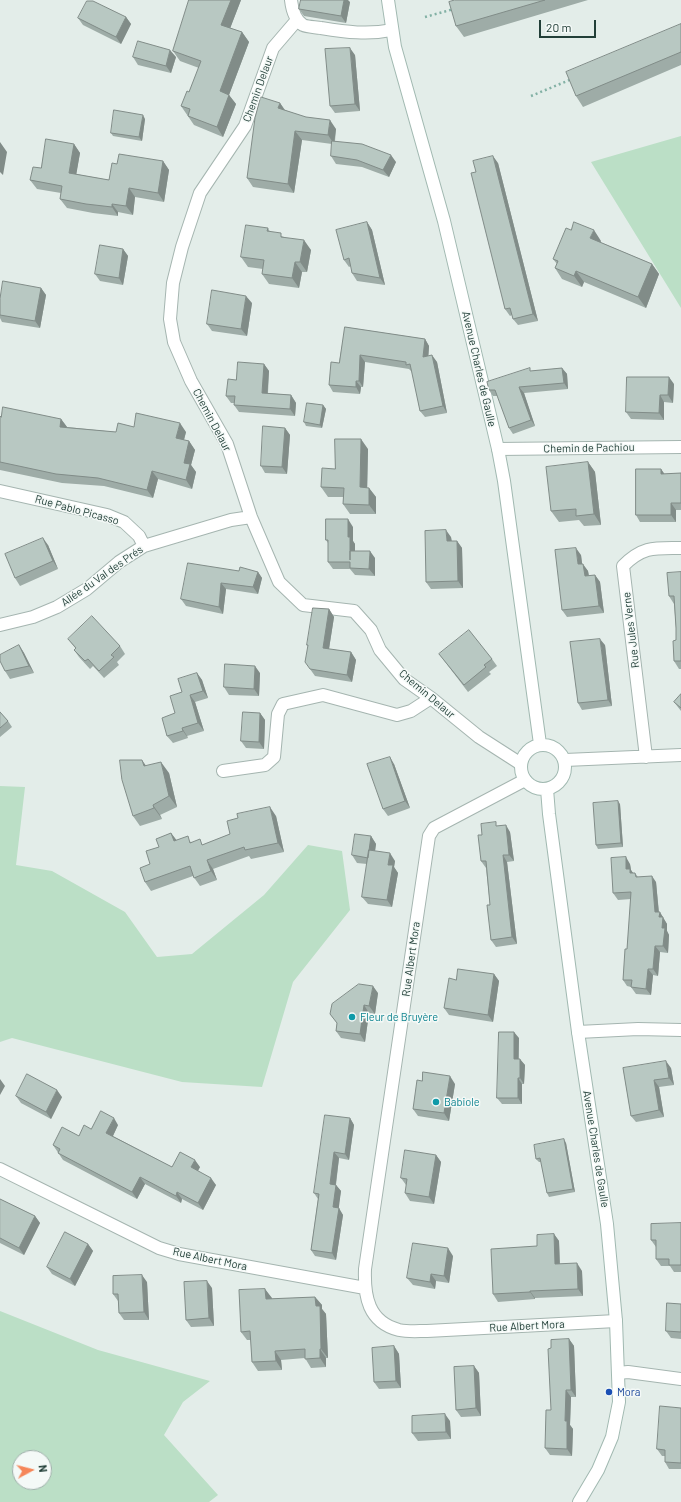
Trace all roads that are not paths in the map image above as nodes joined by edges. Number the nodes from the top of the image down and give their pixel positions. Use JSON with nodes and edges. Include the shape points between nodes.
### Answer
{"nodes":[{"id":1,"x":291,"y":0,"type":"edge"},
{"id":2,"x":388,"y":0,"type":"edge"},
{"id":3,"x":297,"y":20,"type":"junction"},
{"id":4,"x":392,"y":30,"type":"junction"},
{"id":5,"x":681,"y":447,"type":"edge"},
{"id":6,"x":498,"y":449,"type":"junction"},
{"id":7,"x":0,"y":491,"type":"edge"},
{"id":8,"x":251,"y":517,"type":"junction"},
{"id":9,"x":144,"y":546,"type":"junction"},
{"id":10,"x":681,"y":548,"type":"edge"},
{"id":11,"x":0,"y":625,"type":"edge"},
{"id":12,"x":431,"y":698,"type":"junction"},
{"id":13,"x":540,"y":744,"type":"junction"},
{"id":14,"x":681,"y":755,"type":"edge"},
{"id":15,"x":646,"y":757,"type":"junction"},
{"id":16,"x":565,"y":760,"type":"junction"},
{"id":17,"x":521,"y":764,"type":"junction"},
{"id":18,"x":223,"y":771,"type":"dead end"},
{"id":19,"x":524,"y":780,"type":"junction"},
{"id":20,"x":547,"y":789,"type":"junction"},
{"id":21,"x":681,"y":1030,"type":"edge"},
{"id":22,"x":578,"y":1032,"type":"junction"},
{"id":23,"x":0,"y":1169,"type":"edge"},
{"id":24,"x":365,"y":1288,"type":"junction"},
{"id":25,"x":616,"y":1321,"type":"junction"},
{"id":26,"x":618,"y":1372,"type":"junction"},
{"id":27,"x":681,"y":1379,"type":"edge"},
{"id":28,"x":578,"y":1502,"type":"edge"}],
"edges":[{"from":1,"to":3,"type":"street"},
{"from":2,"to":4,"type":"street","name":"Avenue Charles de Gaulle"},
{"from":3,"to":4,"type":"street","via":[[304,25],[351,33],[371,34]]},
{"from":3,"to":8,"type":"street","name":"Chemin Delaur","via":[[273,48],[245,126],[200,194],[173,283],[170,319],[174,342],[191,381],[227,444]]},
{"from":4,"to":6,"type":"street","name":"Avenue Charles de Gaulle","via":[[444,221]]},
{"from":5,"to":6,"type":"street","name":"Chemin de Pachiou"},
{"from":6,"to":13,"type":"street","name":"Avenue Charles de Gaulle"},
{"from":7,"to":9,"type":"street","name":"Rue Pablo Picasso","via":[[107,515],[124,522],[139,536]]},
{"from":8,"to":9,"type":"street","name":"Allée du Val des Prés","via":[[231,520]]},
{"from":8,"to":12,"type":"street","name":"Chemin Delaur","via":[[279,582],[304,605],[354,612],[371,630],[380,650],[404,679]]},
{"from":9,"to":11,"type":"street","name":"Allée du Val des Prés","via":[[119,562],[87,589],[56,607],[33,617]]},
{"from":10,"to":15,"type":"street","name":"Rue Jules Verne","via":[[651,548],[634,556],[624,566]]},
{"from":12,"to":17,"type":"street","name":"Chemin Delaur","via":[[479,738]]},
{"from":12,"to":18,"type":"street","via":[[411,711],[397,715],[323,694],[283,704],[278,714],[274,757],[265,765]]},
{"from":13,"to":16,"type":"street","via":[[559,751]]},
{"from":13,"to":17,"type":"street","via":[[527,751]]},
{"from":14,"to":15,"type":"street"},
{"from":15,"to":16,"type":"street"},
{"from":16,"to":20,"type":"street","via":[[565,773],[562,779]]},
{"from":17,"to":19,"type":"street"},
{"from":19,"to":20,"type":"street","via":[[531,786]]},
{"from":19,"to":24,"type":"street","name":"Rue Albert Mora","via":[[434,828],[429,836],[365,1269]]},
{"from":20,"to":22,"type":"street","name":"Avenue Charles de Gaulle"},
{"from":21,"to":22,"type":"street"},
{"from":22,"to":25,"type":"street","name":"Avenue Charles de Gaulle","via":[[607,1224]]},
{"from":23,"to":24,"type":"street","name":"Rue Albert Mora","via":[[159,1248],[179,1254]]},
{"from":24,"to":25,"type":"street","name":"Rue Albert Mora","via":[[370,1306],[382,1323],[400,1330],[427,1331]]},
{"from":25,"to":26,"type":"street","name":"Avenue Charles de Gaulle"},
{"from":26,"to":27,"type":"street"},
{"from":26,"to":28,"type":"street","name":"Avenue Charles de Gaulle","via":[[619,1402],[612,1437],[598,1470]]}]}
